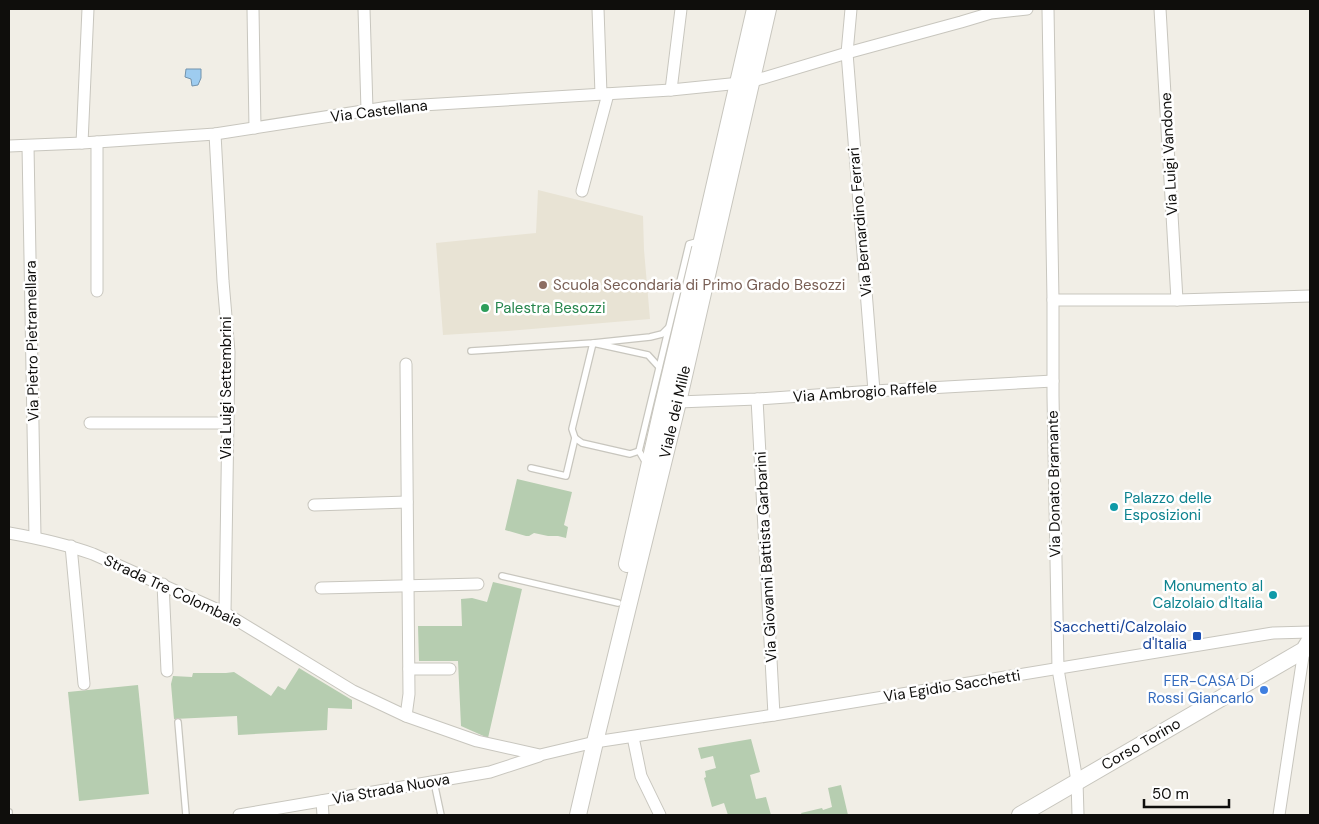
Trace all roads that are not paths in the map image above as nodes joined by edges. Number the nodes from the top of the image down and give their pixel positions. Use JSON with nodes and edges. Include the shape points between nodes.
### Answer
{"nodes":[{"id":1,"x":88,"y":9,"type":"edge"},
{"id":2,"x":253,"y":9,"type":"edge"},
{"id":3,"x":364,"y":9,"type":"edge"},
{"id":4,"x":598,"y":9,"type":"edge"},
{"id":5,"x":681,"y":9,"type":"edge"},
{"id":6,"x":755,"y":9,"type":"edge"},
{"id":7,"x":768,"y":9,"type":"edge"},
{"id":8,"x":851,"y":9,"type":"edge"},
{"id":9,"x":1027,"y":9,"type":"edge"},
{"id":10,"x":1048,"y":9,"type":"edge"},
{"id":11,"x":1160,"y":9,"type":"edge"},
{"id":12,"x":847,"y":53,"type":"junction"},
{"id":13,"x":744,"y":83,"type":"junction"},
{"id":14,"x":671,"y":90,"type":"junction"},
{"id":15,"x":605,"y":94,"type":"junction"},
{"id":16,"x":367,"y":110,"type":"junction"},
{"id":17,"x":255,"y":128,"type":"junction"},
{"id":18,"x":215,"y":134,"type":"junction"},
{"id":19,"x":97,"y":142,"type":"junction"},
{"id":20,"x":82,"y":143,"type":"junction"},
{"id":21,"x":9,"y":146,"type":"edge"},
{"id":22,"x":28,"y":146,"type":"junction"},
{"id":23,"x":582,"y":191,"type":"dead end"},
{"id":24,"x":708,"y":242,"type":"junction"},
{"id":25,"x":97,"y":291,"type":"dead end"},
{"id":26,"x":1310,"y":296,"type":"edge"},
{"id":27,"x":1053,"y":300,"type":"junction"},
{"id":28,"x":1177,"y":300,"type":"junction"},
{"id":29,"x":669,"y":326,"type":"junction"},
{"id":30,"x":593,"y":342,"type":"junction"},
{"id":31,"x":471,"y":351,"type":"dead end"},
{"id":32,"x":406,"y":364,"type":"dead end"},
{"id":33,"x":659,"y":367,"type":"junction"},
{"id":34,"x":1052,"y":381,"type":"junction"},
{"id":35,"x":874,"y":391,"type":"junction"},
{"id":36,"x":757,"y":399,"type":"junction"},
{"id":37,"x":678,"y":402,"type":"junction"},
{"id":38,"x":90,"y":423,"type":"dead end"},
{"id":39,"x":227,"y":423,"type":"junction"},
{"id":40,"x":575,"y":438,"type":"junction"},
{"id":41,"x":639,"y":451,"type":"junction"},
{"id":42,"x":649,"y":466,"type":"junction"},
{"id":43,"x":531,"y":468,"type":"dead end"},
{"id":44,"x":407,"y":502,"type":"junction"},
{"id":45,"x":314,"y":505,"type":"dead end"},
{"id":46,"x":9,"y":533,"type":"edge"},
{"id":47,"x":35,"y":537,"type":"junction"},
{"id":48,"x":71,"y":546,"type":"junction"},
{"id":49,"x":502,"y":576,"type":"dead end"},
{"id":50,"x":163,"y":584,"type":"junction"},
{"id":51,"x":478,"y":584,"type":"dead end"},
{"id":52,"x":408,"y":586,"type":"junction"},
{"id":53,"x":321,"y":588,"type":"dead end"},
{"id":54,"x":618,"y":603,"type":"junction"},
{"id":55,"x":225,"y":612,"type":"junction"},
{"id":56,"x":1310,"y":632,"type":"edge"},
{"id":57,"x":1307,"y":645,"type":"edge"},
{"id":58,"x":409,"y":669,"type":"junction"},
{"id":59,"x":450,"y":669,"type":"dead end"},
{"id":60,"x":1058,"y":669,"type":"junction"},
{"id":61,"x":167,"y":671,"type":"dead end"},
{"id":62,"x":84,"y":684,"type":"dead end"},
{"id":63,"x":774,"y":715,"type":"junction"},
{"id":64,"x":406,"y":716,"type":"junction"},
{"id":65,"x":178,"y":722,"type":"dead end"},
{"id":66,"x":633,"y":737,"type":"junction"},
{"id":67,"x":589,"y":744,"type":"junction"},
{"id":68,"x":540,"y":755,"type":"junction"},
{"id":69,"x":1077,"y":781,"type":"junction"},
{"id":70,"x":434,"y":782,"type":"junction"},
{"id":71,"x":322,"y":801,"type":"junction"},
{"id":72,"x":186,"y":815,"type":"edge"},
{"id":73,"x":239,"y":815,"type":"edge"},
{"id":74,"x":324,"y":815,"type":"edge"},
{"id":75,"x":441,"y":815,"type":"edge"},
{"id":76,"x":568,"y":815,"type":"edge"},
{"id":77,"x":578,"y":815,"type":"edge"},
{"id":78,"x":660,"y":815,"type":"edge"},
{"id":79,"x":1020,"y":815,"type":"edge"},
{"id":80,"x":1078,"y":815,"type":"edge"},
{"id":81,"x":1279,"y":815,"type":"edge"}],
"edges":[{"from":1,"to":20,"type":"street"},
{"from":2,"to":17,"type":"street"},
{"from":3,"to":16,"type":"street"},
{"from":4,"to":15,"type":"street"},
{"from":5,"to":14,"type":"street"},
{"from":6,"to":13,"type":"main road","name":"Viale dei Mille"},
{"from":7,"to":13,"type":"main road","name":"Viale dei Mille"},
{"from":8,"to":12,"type":"street","name":"Via Bernardino Ferrari"},
{"from":9,"to":12,"type":"street","name":"Via Castellana","via":[[991,14]]},
{"from":10,"to":27,"type":"street","name":"Via Donato Bramante"},
{"from":11,"to":28,"type":"street","name":"Via Luigi Vandone"},
{"from":12,"to":13,"type":"street","name":"Via Castellana"},
{"from":12,"to":35,"type":"street","name":"Via Bernardino Ferrari"},
{"from":13,"to":14,"type":"street","name":"Via Castellana"},
{"from":13,"to":24,"type":"main road","name":"Viale dei Mille"},
{"from":14,"to":15,"type":"street","name":"Via Castellana"},
{"from":15,"to":16,"type":"street","name":"Via Castellana"},
{"from":15,"to":23,"type":"street"},
{"from":16,"to":17,"type":"street","name":"Via Castellana"},
{"from":17,"to":18,"type":"street","name":"Via Castellana"},
{"from":18,"to":19,"type":"street","name":"Via Castellana"},
{"from":18,"to":39,"type":"street","name":"Via Luigi Settembrini","via":[[229,352]]},
{"from":19,"to":20,"type":"street","name":"Via Castellana"},
{"from":19,"to":25,"type":"street"},
{"from":20,"to":22,"type":"street","name":"Via Castellana"},
{"from":21,"to":22,"type":"street","name":"Via Castellana"},
{"from":22,"to":47,"type":"street","name":"Via Pietro Pietramellara"},
{"from":24,"to":29,"type":"lane","via":[[689,244]]},
{"from":24,"to":37,"type":"main road","name":"Viale dei Mille"},
{"from":24,"to":42,"type":"main road","name":"Viale dei Mille"},
{"from":26,"to":28,"type":"street"},
{"from":27,"to":28,"type":"street"},
{"from":27,"to":34,"type":"street","name":"Via Donato Bramante"},
{"from":29,"to":30,"type":"lane","via":[[662,334],[650,337]]},
{"from":29,"to":33,"type":"lane"},
{"from":30,"to":31,"type":"lane"},
{"from":30,"to":33,"type":"lane","via":[[648,355]]},
{"from":30,"to":40,"type":"lane","via":[[572,429]]},
{"from":32,"to":44,"type":"street"},
{"from":33,"to":41,"type":"lane"},
{"from":34,"to":35,"type":"street","name":"Via Ambrogio Raffele"},
{"from":34,"to":60,"type":"street","name":"Via Donato Bramante"},
{"from":35,"to":36,"type":"street","name":"Via Ambrogio Raffele"},
{"from":36,"to":37,"type":"street","name":"Via Ambrogio Raffele"},
{"from":36,"to":63,"type":"street","name":"Via Giovanni Battista Garbarini"},
{"from":37,"to":67,"type":"main road","name":"Viale dei Mille"},
{"from":38,"to":39,"type":"street"},
{"from":39,"to":55,"type":"street","name":"Via Luigi Settembrini"},
{"from":40,"to":41,"type":"lane","via":[[582,443],[630,454]]},
{"from":40,"to":43,"type":"lane","via":[[566,476]]},
{"from":41,"to":42,"type":"lane"},
{"from":42,"to":54,"type":"main road","name":"Viale dei Mille"},
{"from":44,"to":45,"type":"street"},
{"from":44,"to":52,"type":"street"},
{"from":46,"to":47,"type":"street","name":"Strada Tre Colombaie"},
{"from":47,"to":48,"type":"street","name":"Strada Tre Colombaie"},
{"from":48,"to":50,"type":"street","name":"Strada Tre Colombaie"},
{"from":48,"to":62,"type":"street"},
{"from":49,"to":54,"type":"lane"},
{"from":50,"to":55,"type":"street","name":"Strada Tre Colombaie"},
{"from":50,"to":61,"type":"street"},
{"from":51,"to":52,"type":"street"},
{"from":52,"to":53,"type":"street"},
{"from":52,"to":58,"type":"street"},
{"from":54,"to":67,"type":"main road","name":"Viale dei Mille"},
{"from":55,"to":64,"type":"street","name":"Strada Tre Colombaie","via":[[353,691]]},
{"from":56,"to":60,"type":"street","name":"Via Egidio Sacchetti","via":[[1273,632]]},
{"from":57,"to":69,"type":"main road","name":"Corso Torino"},
{"from":57,"to":81,"type":"street"},
{"from":58,"to":59,"type":"street"},
{"from":58,"to":64,"type":"street"},
{"from":60,"to":63,"type":"street","name":"Via Egidio Sacchetti"},
{"from":60,"to":69,"type":"street","name":"Via Donato Bramante"},
{"from":63,"to":66,"type":"street","name":"Via Egidio Sacchetti"},
{"from":64,"to":68,"type":"street","name":"Strada Tre Colombaie","via":[[477,741]]},
{"from":65,"to":72,"type":"lane"},
{"from":66,"to":67,"type":"street","name":"Via Egidio Sacchetti"},
{"from":66,"to":78,"type":"street","via":[[641,776]]},
{"from":67,"to":68,"type":"street","name":"Strada Tre Colombaie"},
{"from":67,"to":76,"type":"main road","name":"Viale dei Mille"},
{"from":67,"to":77,"type":"main road","name":"Viale dei Mille"},
{"from":68,"to":70,"type":"street","name":"Via Strada Nuova","via":[[490,772]]},
{"from":69,"to":79,"type":"main road","name":"Corso Torino"},
{"from":69,"to":80,"type":"street","name":"Via Donato Bramante"},
{"from":70,"to":71,"type":"street","name":"Via Strada Nuova"},
{"from":70,"to":75,"type":"lane"},
{"from":71,"to":73,"type":"street","name":"Via Strada Nuova"},
{"from":71,"to":74,"type":"street"}]}
